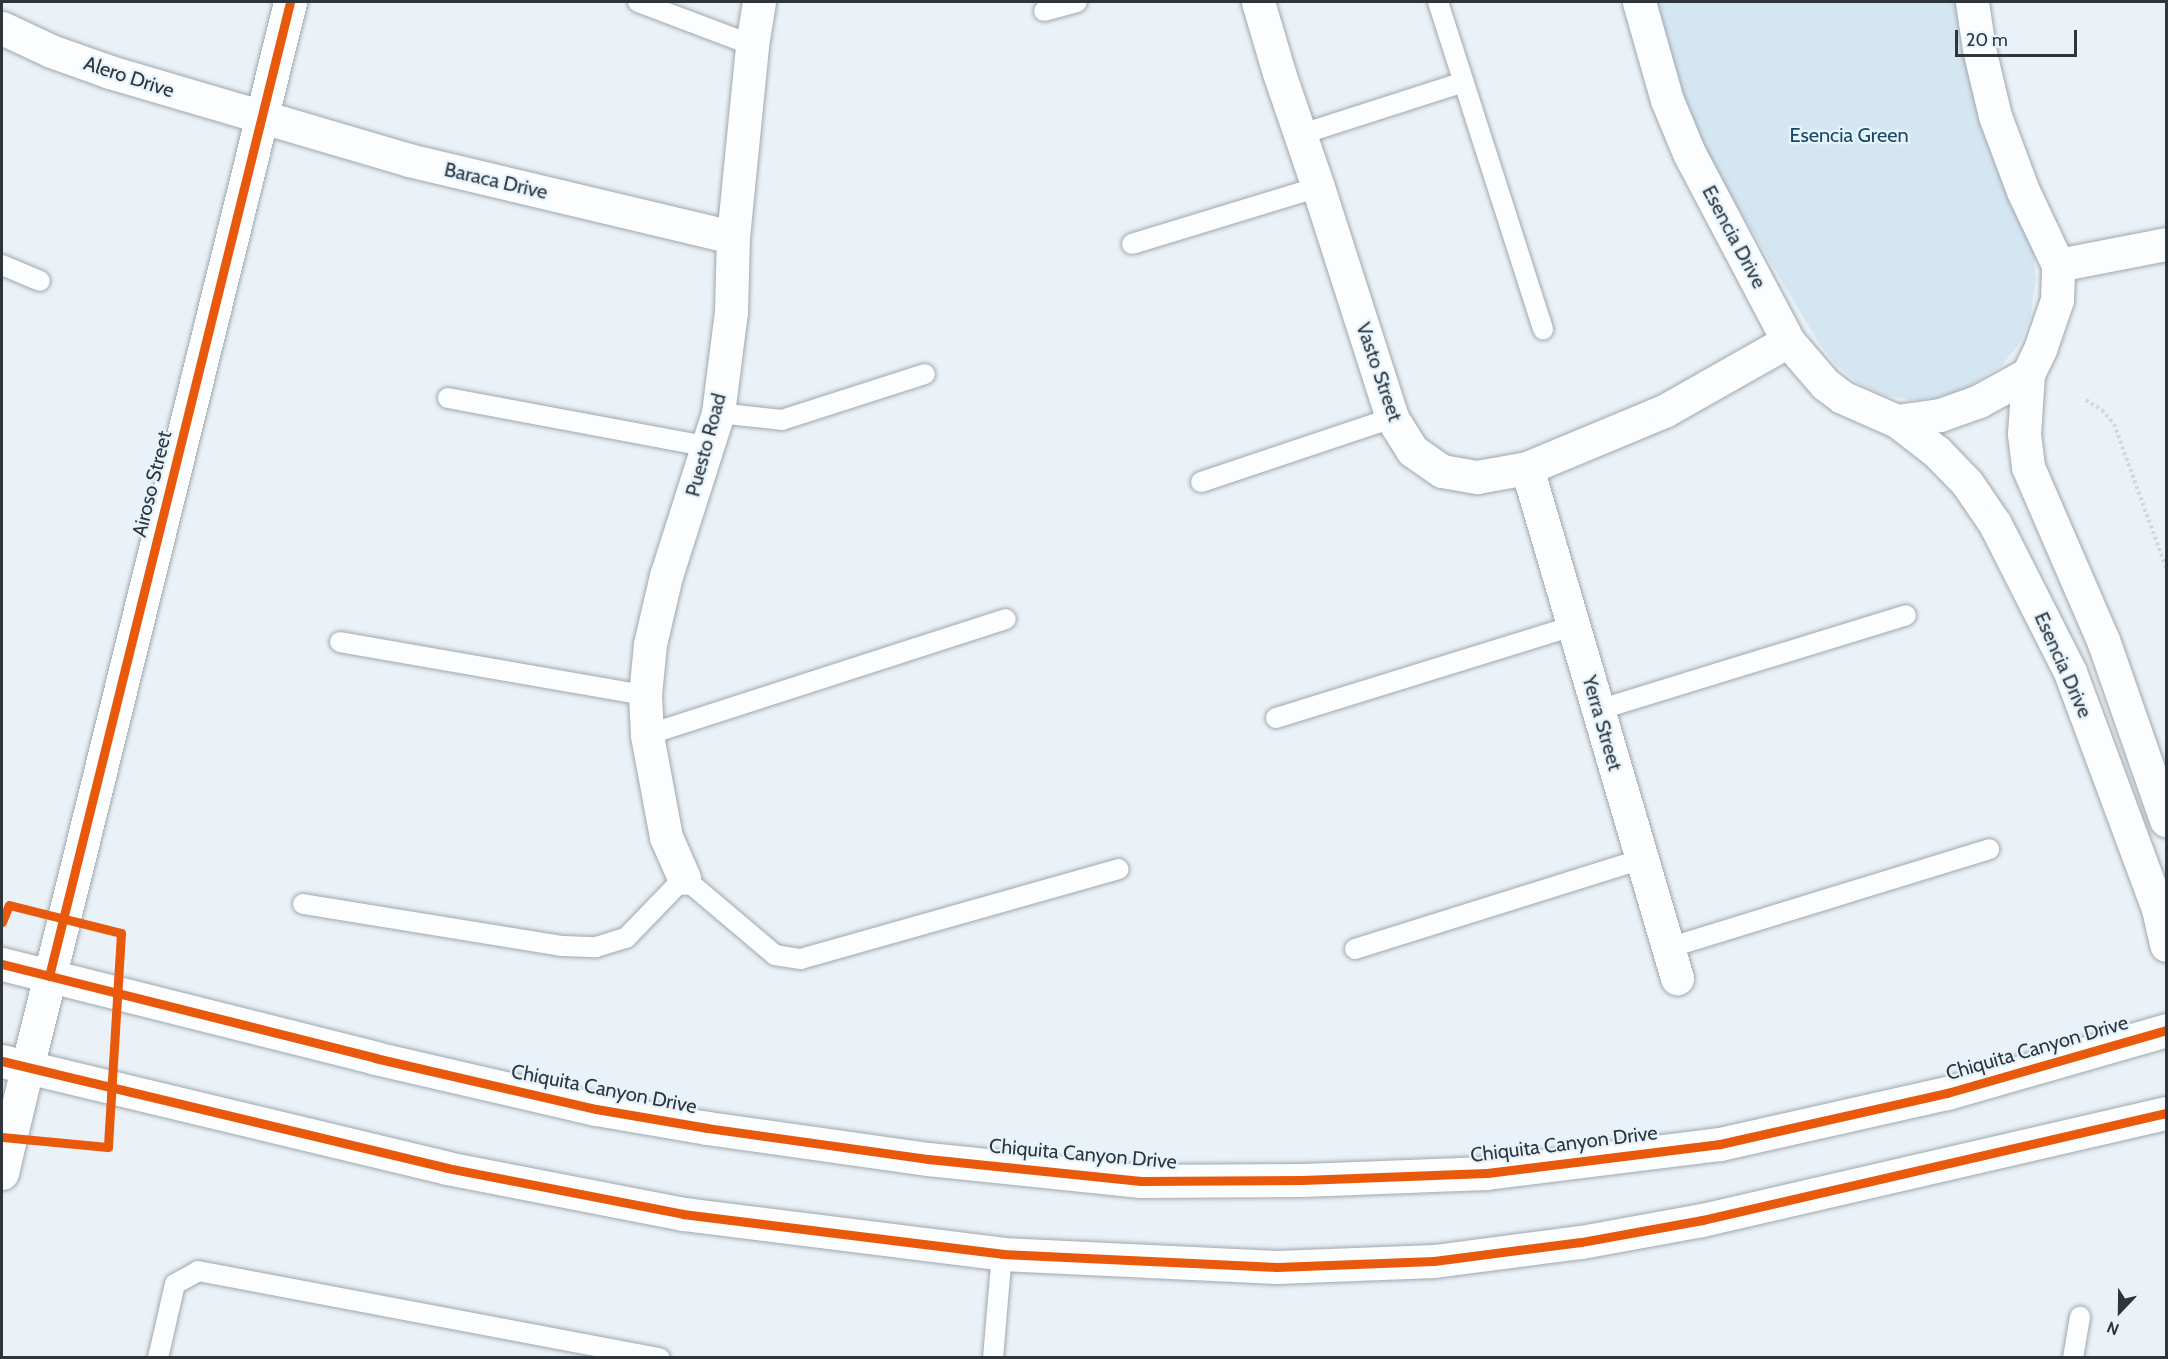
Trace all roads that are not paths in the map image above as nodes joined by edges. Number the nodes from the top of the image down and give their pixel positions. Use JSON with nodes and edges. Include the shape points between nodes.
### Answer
{"nodes":[{"id":1,"x":290,"y":2,"type":"edge"},
{"id":2,"x":638,"y":2,"type":"edge"},
{"id":3,"x":759,"y":2,"type":"edge"},
{"id":4,"x":1077,"y":2,"type":"edge"},
{"id":5,"x":1258,"y":2,"type":"edge"},
{"id":6,"x":1438,"y":2,"type":"edge"},
{"id":7,"x":1639,"y":2,"type":"edge"},
{"id":8,"x":1972,"y":2,"type":"edge"},
{"id":9,"x":1044,"y":11,"type":"dead end"},
{"id":10,"x":2,"y":28,"type":"edge"},
{"id":11,"x":752,"y":45,"type":"junction"},
{"id":12,"x":1464,"y":82,"type":"junction"},
{"id":13,"x":260,"y":117,"type":"junction"},
{"id":14,"x":1299,"y":135,"type":"junction"},
{"id":15,"x":1318,"y":187,"type":"junction"},
{"id":16,"x":733,"y":237,"type":"junction"},
{"id":17,"x":1132,"y":244,"type":"dead end"},
{"id":18,"x":2166,"y":244,"type":"edge"},
{"id":19,"x":2,"y":265,"type":"edge"},
{"id":20,"x":2058,"y":265,"type":"junction"},
{"id":21,"x":40,"y":281,"type":"dead end"},
{"id":22,"x":1543,"y":330,"type":"dead end"},
{"id":23,"x":1788,"y":341,"type":"junction"},
{"id":24,"x":926,"y":374,"type":"dead end"},
{"id":25,"x":2028,"y":374,"type":"junction"},
{"id":26,"x":448,"y":398,"type":"dead end"},
{"id":27,"x":718,"y":413,"type":"junction"},
{"id":28,"x":1392,"y":418,"type":"junction"},
{"id":29,"x":1897,"y":421,"type":"junction"},
{"id":30,"x":709,"y":447,"type":"junction"},
{"id":31,"x":1527,"y":468,"type":"junction"},
{"id":32,"x":1201,"y":482,"type":"dead end"},
{"id":33,"x":1906,"y":615,"type":"dead end"},
{"id":34,"x":1006,"y":619,"type":"dead end"},
{"id":35,"x":1573,"y":626,"type":"junction"},
{"id":36,"x":340,"y":642,"type":"dead end"},
{"id":37,"x":645,"y":695,"type":"junction"},
{"id":38,"x":1598,"y":710,"type":"junction"},
{"id":39,"x":1276,"y":718,"type":"dead end"},
{"id":40,"x":647,"y":735,"type":"junction"},
{"id":41,"x":2166,"y":820,"type":"edge"},
{"id":42,"x":1989,"y":849,"type":"dead end"},
{"id":43,"x":1642,"y":859,"type":"junction"},
{"id":44,"x":1118,"y":869,"type":"dead end"},
{"id":45,"x":684,"y":878,"type":"junction"},
{"id":46,"x":303,"y":904,"type":"dead end"},
{"id":47,"x":2166,"y":945,"type":"edge"},
{"id":48,"x":1355,"y":949,"type":"dead end"},
{"id":49,"x":1672,"y":963,"type":"joint"},
{"id":50,"x":2,"y":964,"type":"edge"},
{"id":51,"x":49,"y":976,"type":"junction"},
{"id":52,"x":2166,"y":1030,"type":"edge"},
{"id":53,"x":14,"y":1064,"type":"edge"},
{"id":54,"x":2166,"y":1113,"type":"edge"},
{"id":55,"x":2,"y":1173,"type":"edge"},
{"id":56,"x":1002,"y":1254,"type":"junction"},
{"id":57,"x":2080,"y":1317,"type":"dead end"},
{"id":58,"x":654,"y":1357,"type":"edge"},
{"id":59,"x":158,"y":1358,"type":"edge"},
{"id":60,"x":993,"y":1358,"type":"edge"},
{"id":61,"x":2073,"y":1358,"type":"edge"}],
"edges":[{"from":1,"to":13,"type":"street","name":"Airoso Street"},
{"from":2,"to":11,"type":"lane"},
{"from":3,"to":11,"type":"street","name":"Puesto Road"},
{"from":4,"to":9,"type":"lane"},
{"from":5,"to":14,"type":"street","name":"Vasto Street"},
{"from":6,"to":12,"type":"lane"},
{"from":7,"to":23,"type":"street","name":"Esencia Drive","via":[[1666,100],[1689,153]]},
{"from":8,"to":20,"type":"street","via":[[1995,116],[2023,191]]},
{"from":10,"to":13,"type":"street","name":"Alero Drive","via":[[110,72]]},
{"from":11,"to":16,"type":"street","name":"Puesto Road"},
{"from":12,"to":14,"type":"lane"},
{"from":12,"to":22,"type":"lane"},
{"from":13,"to":16,"type":"street","name":"Baraca Drive","via":[[409,160]]},
{"from":13,"to":51,"type":"street","name":"Airoso Street"},
{"from":14,"to":15,"type":"street","name":"Vasto Street"},
{"from":15,"to":17,"type":"lane"},
{"from":15,"to":28,"type":"street","name":"Vasto Street"},
{"from":16,"to":27,"type":"street","name":"Puesto Road","via":[[731,312]]},
{"from":18,"to":20,"type":"street"},
{"from":19,"to":21,"type":"lane"},
{"from":20,"to":25,"type":"street","via":[[2057,300]]},
{"from":23,"to":29,"type":"street","name":"Esencia Drive","via":[[1824,384],[1842,397]]},
{"from":23,"to":31,"type":"street","name":"Vasto Street","via":[[1665,410]]},
{"from":24,"to":27,"type":"lane","via":[[782,420]]},
{"from":25,"to":29,"type":"street","via":[[1979,401],[1940,415]]},
{"from":25,"to":41,"type":"street","via":[[2024,434],[2028,467],[2103,640]]},
{"from":26,"to":30,"type":"lane"},
{"from":27,"to":30,"type":"street","name":"Puesto Road"},
{"from":28,"to":31,"type":"street","name":"Vasto Street","via":[[1413,451],[1442,471],[1477,477]]},
{"from":28,"to":32,"type":"lane"},
{"from":29,"to":47,"type":"street","name":"Esencia Drive","via":[[1967,483],[1995,524],[2070,672],[2158,909]]},
{"from":30,"to":37,"type":"street","name":"Puesto Road","via":[[666,576],[650,644]]},
{"from":31,"to":35,"type":"street","name":"Yerra Street"},
{"from":33,"to":38,"type":"lane"},
{"from":34,"to":40,"type":"lane"},
{"from":35,"to":38,"type":"street","name":"Yerra Street"},
{"from":35,"to":39,"type":"lane"},
{"from":36,"to":37,"type":"lane"},
{"from":37,"to":40,"type":"street","name":"Puesto Road"},
{"from":38,"to":43,"type":"street","name":"Yerra Street"},
{"from":40,"to":45,"type":"street","name":"Puesto Road","via":[[666,837]]},
{"from":42,"to":49,"type":"lane"},
{"from":43,"to":48,"type":"lane"},
{"from":43,"to":49,"type":"street","name":"Yerra Street"},
{"from":44,"to":45,"type":"lane","via":[[801,958],[776,955]]},
{"from":45,"to":46,"type":"lane","via":[[626,938],[596,947],[563,946]]},
{"from":50,"to":51,"type":"street","name":"Chiquita Canyon Drive"},
{"from":51,"to":52,"type":"street","name":"Chiquita Canyon Drive","via":[[332,1048],[596,1109],[928,1159],[1142,1181],[1487,1173],[1720,1144],[1947,1093]]},
{"from":51,"to":53,"type":"street","name":"Airoso Street"},
{"from":53,"to":55,"type":"street","name":"Airoso Street","via":[[10,1139]]},
{"from":53,"to":56,"type":"street","via":[[447,1168],[565,1192],[683,1214]]},
{"from":54,"to":56,"type":"street","via":[[1702,1220],[1581,1242],[1434,1261],[1277,1267]]},
{"from":56,"to":60,"type":"lane"},
{"from":57,"to":61,"type":"lane"},
{"from":58,"to":59,"type":"lane","via":[[198,1271],[175,1284]]}]}
